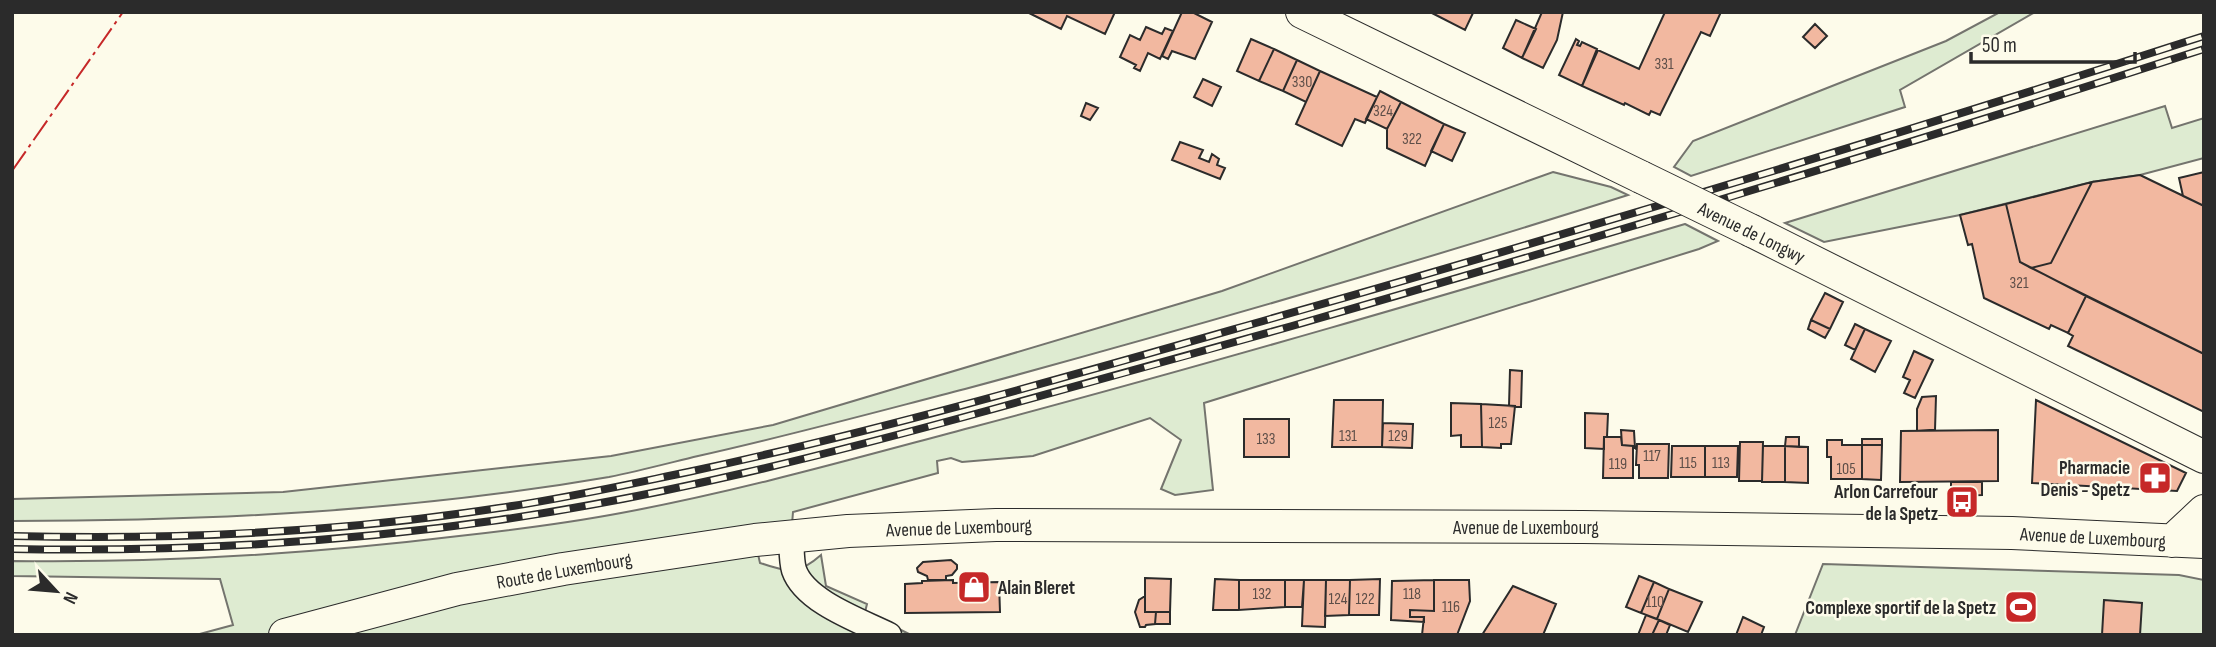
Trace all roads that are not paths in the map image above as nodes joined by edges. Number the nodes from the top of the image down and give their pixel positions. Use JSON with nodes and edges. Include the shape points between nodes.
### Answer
{"nodes":[{"id":1,"x":1302,"y":12,"type":"edge"},
{"id":2,"x":2203,"y":458,"type":"edge"},
{"id":3,"x":2204,"y":511,"type":"edge"},
{"id":4,"x":848,"y":531,"type":"joint"},
{"id":5,"x":791,"y":537,"type":"junction"},
{"id":6,"x":2172,"y":541,"type":"junction"},
{"id":7,"x":2204,"y":542,"type":"edge"},
{"id":8,"x":2204,"y":548,"type":"edge"},
{"id":9,"x":285,"y":635,"type":"edge"},
{"id":10,"x":889,"y":635,"type":"edge"}],
"edges":[{"from":1,"to":2,"type":"main road","name":"Avenue de Longwy","bridge":true},
{"from":3,"to":6,"type":"main road"},
{"from":4,"to":5,"type":"main road","name":"Route de Luxembourg"},
{"from":4,"to":6,"type":"main road","name":"Avenue de Luxembourg","via":[[996,525],[1583,527],[2012,533]]},
{"from":5,"to":9,"type":"main road","name":"Route de Luxembourg","via":[[457,589]]},
{"from":5,"to":10,"type":"street","via":[[794,570],[805,588],[819,600]]},
{"from":6,"to":7,"type":"main road","name":"Avenue de Luxembourg"},
{"from":6,"to":8,"type":"main road"}]}
